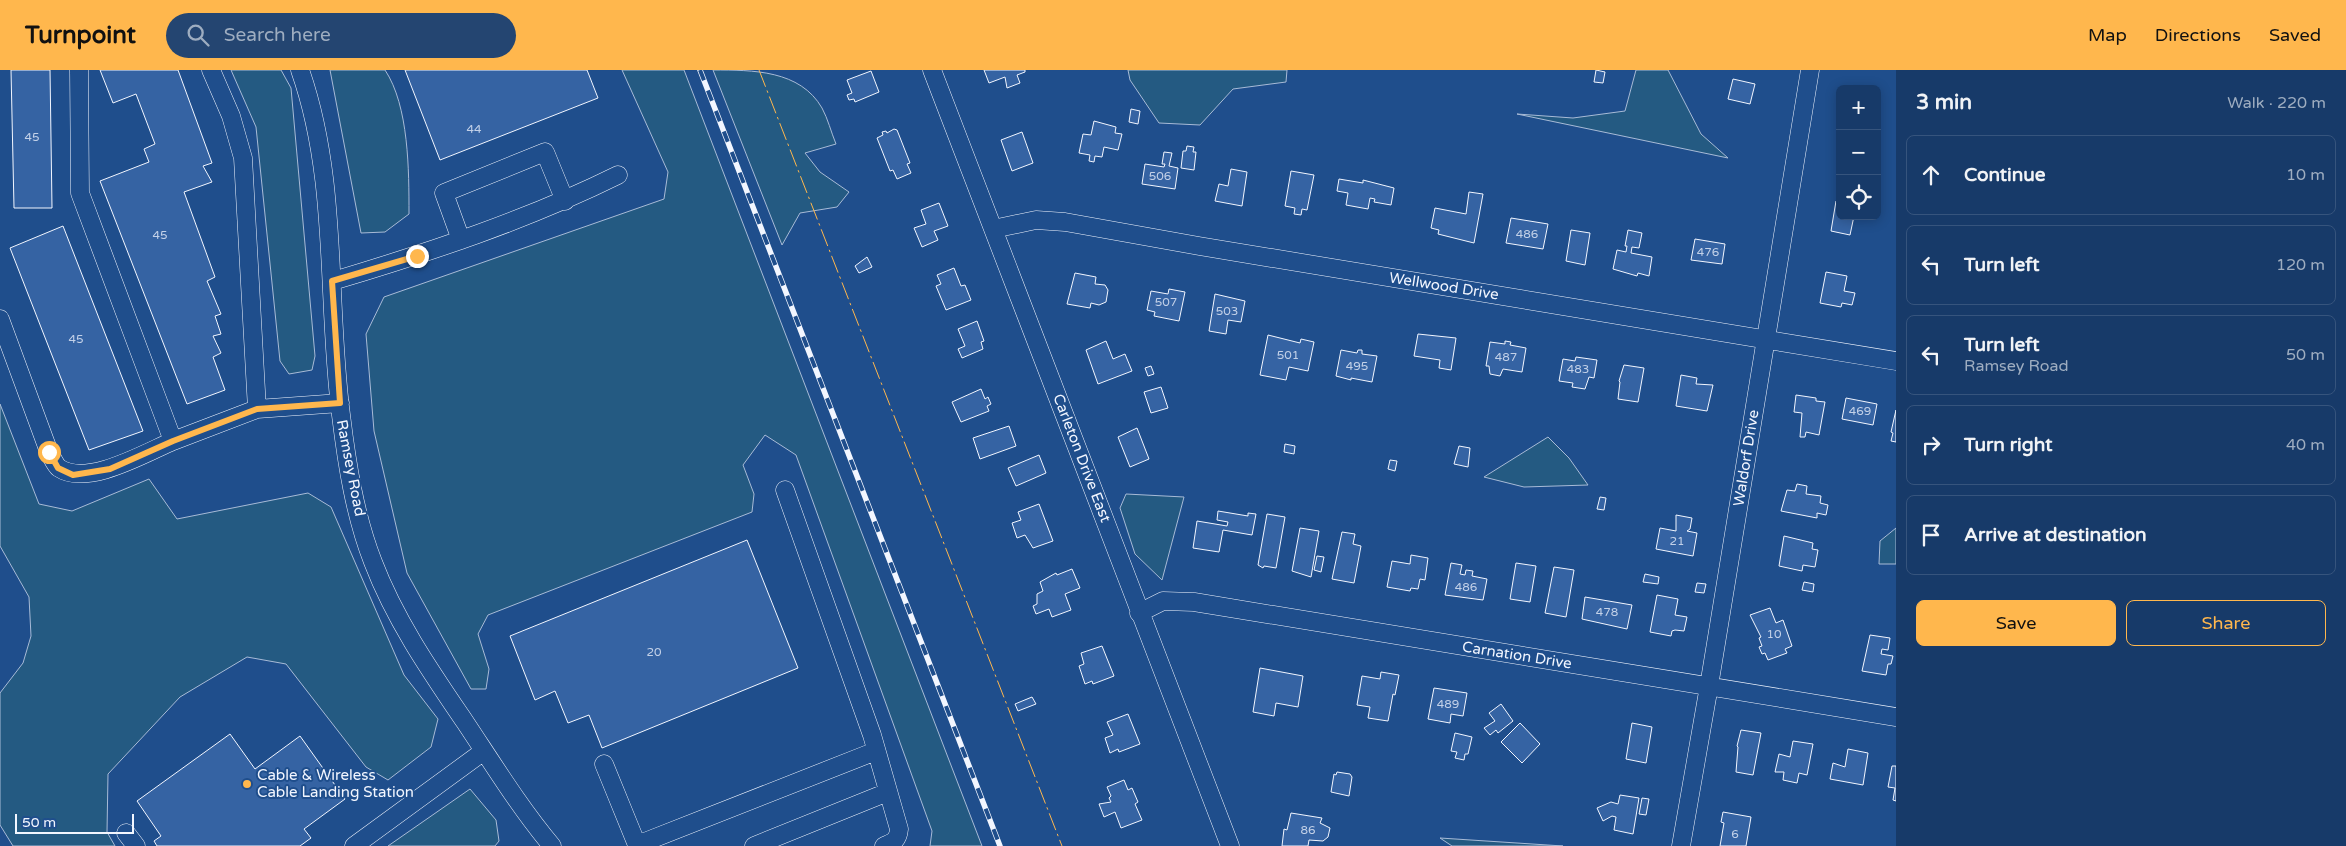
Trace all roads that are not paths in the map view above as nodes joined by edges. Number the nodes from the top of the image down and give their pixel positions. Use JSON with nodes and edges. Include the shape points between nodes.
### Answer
{"nodes":[{"id":1,"x":79,"y":70,"type":"edge"},
{"id":2,"x":211,"y":70,"type":"edge"},
{"id":3,"x":300,"y":70,"type":"edge"},
{"id":4,"x":932,"y":70,"type":"edge"},
{"id":5,"x":1810,"y":70,"type":"edge"},
{"id":6,"x":618,"y":175,"type":"dead end"},
{"id":7,"x":565,"y":201,"type":"junction"},
{"id":8,"x":993,"y":229,"type":"junction"},
{"id":9,"x":461,"y":240,"type":"junction"},
{"id":10,"x":332,"y":281,"type":"junction"},
{"id":11,"x":0,"y":318,"type":"edge"},
{"id":12,"x":1765,"y":339,"type":"junction"},
{"id":13,"x":1896,"y":361,"type":"edge"},
{"id":14,"x":340,"y":403,"type":"junction"},
{"id":15,"x":257,"y":409,"type":"junction"},
{"id":16,"x":173,"y":441,"type":"junction"},
{"id":17,"x":785,"y":490,"type":"dead end"},
{"id":18,"x":1140,"y":613,"type":"junction"},
{"id":19,"x":1710,"y":686,"type":"junction"},
{"id":20,"x":1896,"y":716,"type":"edge"},
{"id":21,"x":484,"y":751,"type":"junction"},
{"id":22,"x":876,"y":751,"type":"junction"},
{"id":23,"x":604,"y":764,"type":"dead end"},
{"id":24,"x":888,"y":792,"type":"junction"},
{"id":25,"x":354,"y":846,"type":"edge"},
{"id":26,"x":552,"y":846,"type":"edge"},
{"id":27,"x":639,"y":846,"type":"edge"},
{"id":28,"x":754,"y":846,"type":"edge"},
{"id":29,"x":884,"y":846,"type":"edge"},
{"id":30,"x":1230,"y":846,"type":"edge"},
{"id":31,"x":1681,"y":846,"type":"edge"}],
"edges":[{"from":1,"to":16,"type":"street","via":[[80,193]]},
{"from":2,"to":15,"type":"street","via":[[231,116],[243,158]]},
{"from":3,"to":10,"type":"street","name":"Ramsey Road","via":[[308,95],[328,201]]},
{"from":4,"to":8,"type":"street","name":"Carleton Drive East"},
{"from":5,"to":12,"type":"street","name":"Waldorf Drive"},
{"from":6,"to":7,"type":"street"},
{"from":7,"to":9,"type":"street"},
{"from":7,"to":9,"type":"street","via":[[545,152],[444,193]]},
{"from":8,"to":12,"type":"street","name":"Wellwood Drive","via":[[1036,220],[1066,222]]},
{"from":8,"to":18,"type":"street","name":"Carleton Drive East"},
{"from":9,"to":10,"type":"street"},
{"from":10,"to":14,"type":"street","name":"Ramsey Road"},
{"from":11,"to":16,"type":"street","via":[[49,452],[58,468],[73,475],[110,469]]},
{"from":12,"to":13,"type":"street","name":"Wellwood Drive"},
{"from":12,"to":19,"type":"street","name":"Waldorf Drive"},
{"from":14,"to":15,"type":"street"},
{"from":14,"to":21,"type":"street","name":"Ramsey Road","via":[[353,497],[373,562],[401,620]]},
{"from":15,"to":16,"type":"street"},
{"from":17,"to":22,"type":"street"},
{"from":18,"to":19,"type":"street","name":"Carnation Drive","via":[[1163,601],[1194,602]]},
{"from":18,"to":30,"type":"street","name":"Carleton Drive East"},
{"from":19,"to":20,"type":"street","name":"Carnation Drive"},
{"from":19,"to":31,"type":"street","name":"Waldorf Drive"},
{"from":21,"to":25,"type":"street"},
{"from":21,"to":26,"type":"street","name":"Ramsey Road"},
{"from":22,"to":24,"type":"street"},
{"from":22,"to":27,"type":"street"},
{"from":23,"to":27,"type":"street"},
{"from":24,"to":28,"type":"street"},
{"from":24,"to":29,"type":"street","via":[[900,829],[894,842]]}]}
